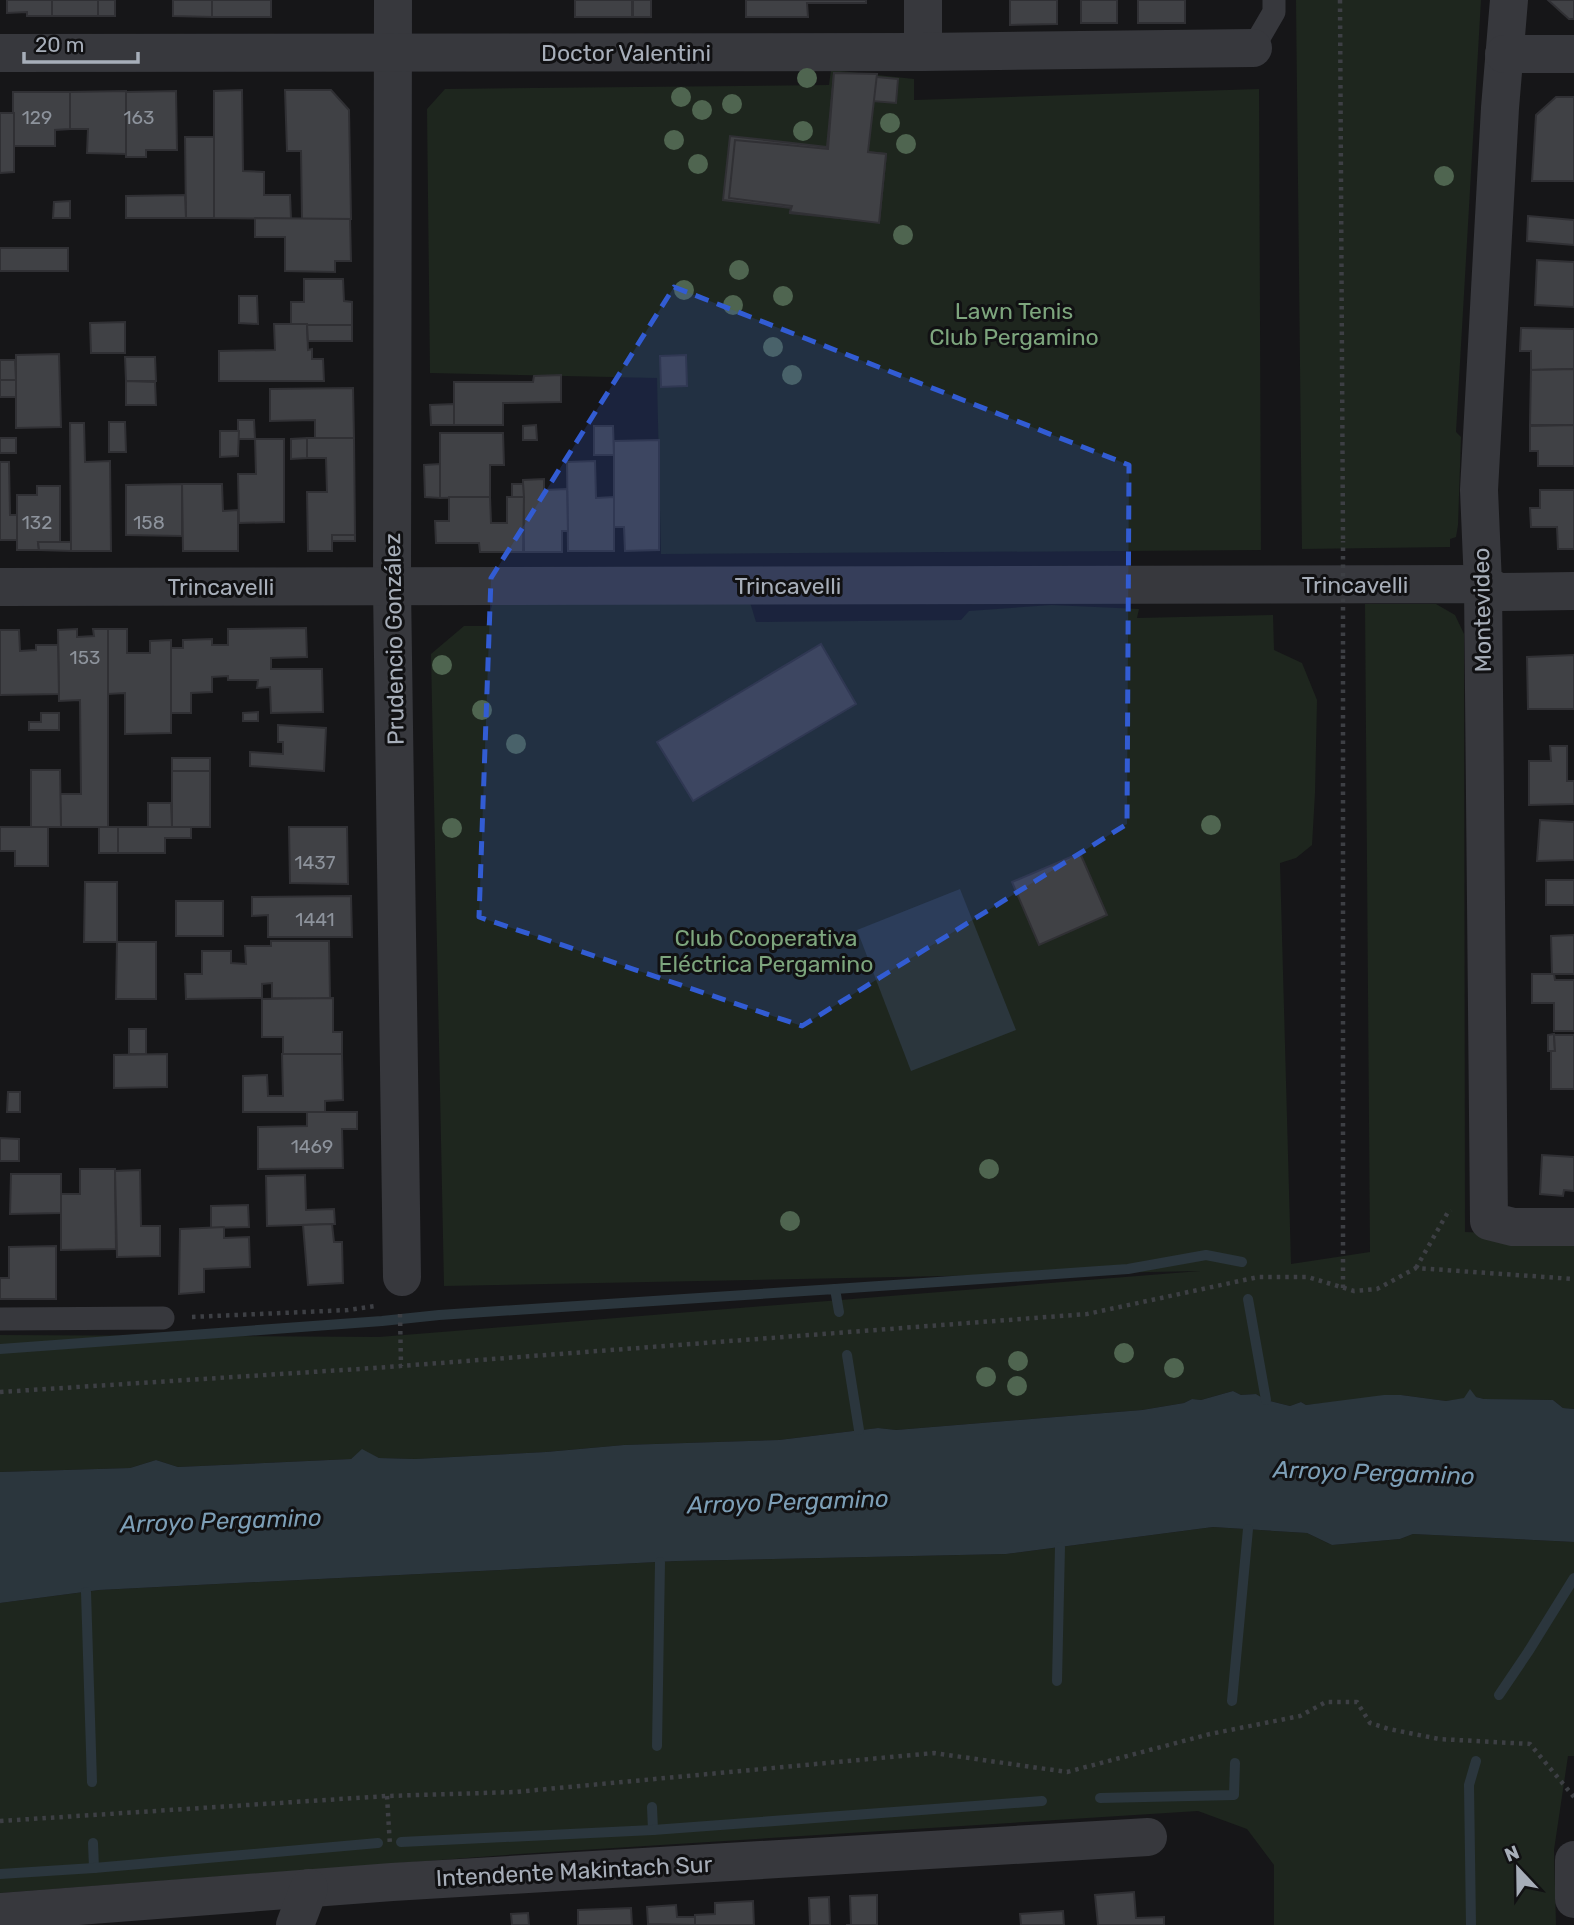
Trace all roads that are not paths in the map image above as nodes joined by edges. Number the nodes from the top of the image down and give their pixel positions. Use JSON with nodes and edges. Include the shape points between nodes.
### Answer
{"nodes":[{"id":1,"x":393,"y":0,"type":"edge"},
{"id":2,"x":923,"y":0,"type":"edge"},
{"id":3,"x":1273,"y":0,"type":"edge"},
{"id":4,"x":1509,"y":0,"type":"edge"},
{"id":5,"x":1253,"y":48,"type":"joint"},
{"id":6,"x":923,"y":52,"type":"junction"},
{"id":7,"x":0,"y":53,"type":"edge"},
{"id":8,"x":393,"y":54,"type":"junction"},
{"id":9,"x":1504,"y":54,"type":"junction"},
{"id":10,"x":1574,"y":54,"type":"edge"},
{"id":11,"x":1483,"y":584,"type":"junction"},
{"id":12,"x":0,"y":587,"type":"edge"},
{"id":13,"x":393,"y":587,"type":"junction"},
{"id":14,"x":1574,"y":591,"type":"edge"},
{"id":15,"x":1574,"y":1227,"type":"edge"},
{"id":16,"x":396,"y":1296,"type":"road end"},
{"id":17,"x":163,"y":1318,"type":"road end"},
{"id":18,"x":0,"y":1320,"type":"edge"},
{"id":19,"x":1148,"y":1837,"type":"dead end"},
{"id":20,"x":1574,"y":1860,"type":"edge"},
{"id":21,"x":309,"y":1888,"type":"junction"},
{"id":22,"x":1574,"y":1899,"type":"edge"},
{"id":23,"x":0,"y":1912,"type":"edge"},
{"id":24,"x":295,"y":1925,"type":"edge"}],
"edges":[{"from":1,"to":8,"type":"street","name":"Prudencio González"},
{"from":2,"to":6,"type":"street"},
{"from":3,"to":5,"type":"lane","via":[[1274,12]]},
{"from":4,"to":9,"type":"street","name":"Montevideo"},
{"from":5,"to":6,"type":"street","name":"Doctor Valentini"},
{"from":6,"to":8,"type":"street","name":"Doctor Valentini"},
{"from":7,"to":8,"type":"street","name":"Doctor Valentini"},
{"from":8,"to":13,"type":"street","name":"Prudencio González"},
{"from":9,"to":10,"type":"street"},
{"from":9,"to":11,"type":"street","name":"Montevideo","via":[[1479,490]]},
{"from":11,"to":13,"type":"street","name":"Trincavelli"},
{"from":11,"to":14,"type":"street","name":"Trincavelli","via":[[1499,592]]},
{"from":11,"to":15,"type":"street","name":"Montevideo","via":[[1489,1221],[1513,1227]]},
{"from":12,"to":13,"type":"street","name":"Trincavelli"},
{"from":13,"to":16,"type":"street","name":"Prudencio González"},
{"from":17,"to":18,"type":"lane"},
{"from":19,"to":21,"type":"street","name":"Intendente Makintach Sur"},
{"from":20,"to":22,"type":"street"},
{"from":21,"to":23,"type":"street","name":"Intendente Makintach Sur"},
{"from":21,"to":24,"type":"street"}]}
